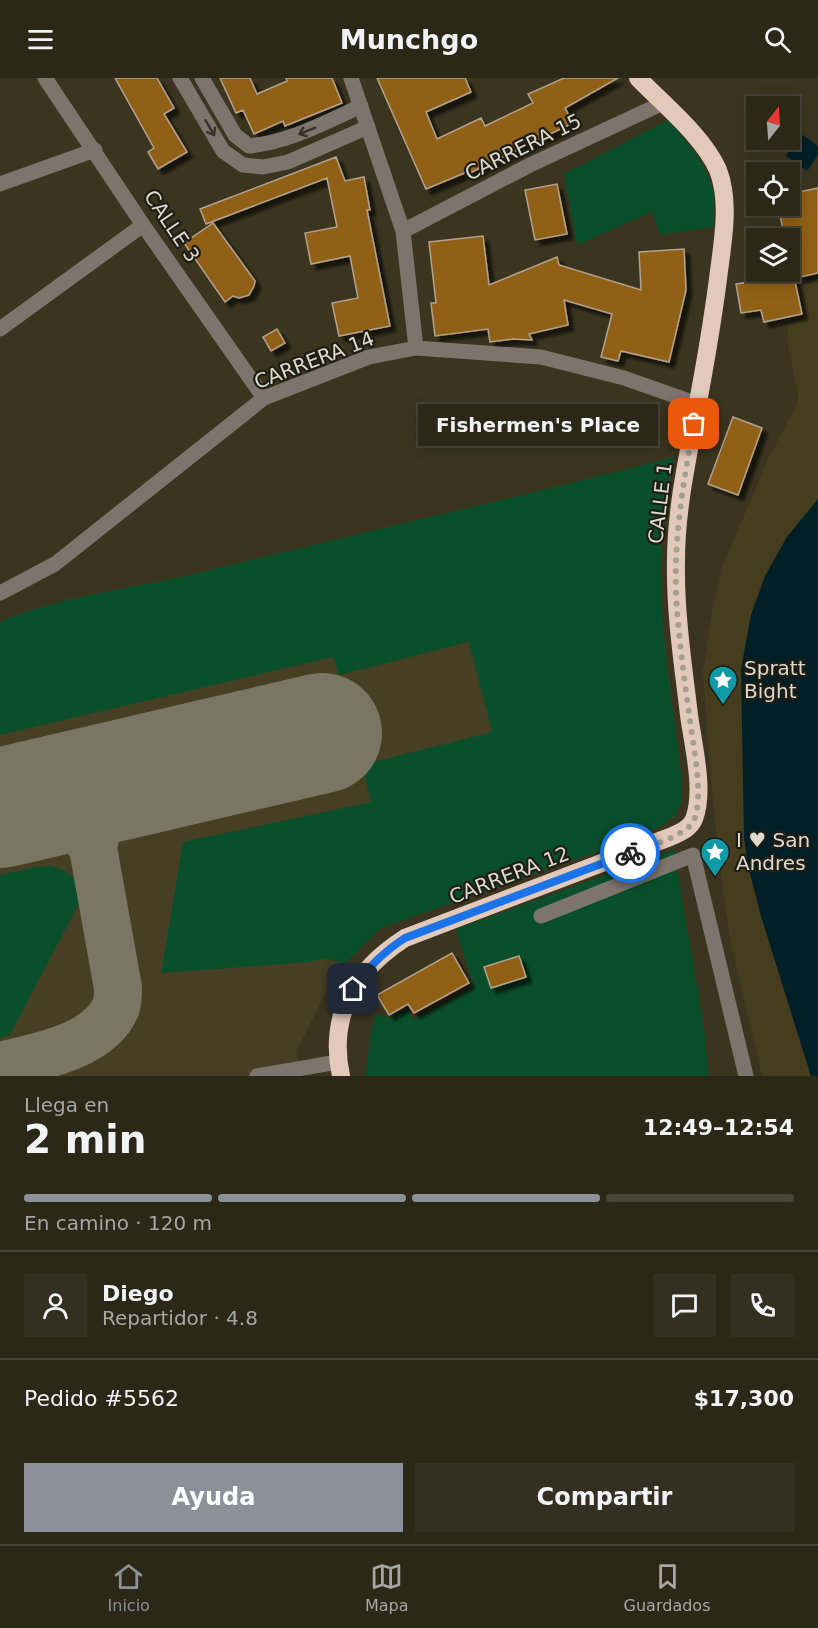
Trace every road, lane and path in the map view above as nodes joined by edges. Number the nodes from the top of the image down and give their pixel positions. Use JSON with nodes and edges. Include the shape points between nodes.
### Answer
{"nodes":[{"id":1,"x":45,"y":78,"type":"edge"},
{"id":2,"x":180,"y":78,"type":"edge"},
{"id":3,"x":202,"y":78,"type":"edge"},
{"id":4,"x":351,"y":78,"type":"edge"},
{"id":5,"x":638,"y":78,"type":"edge"},
{"id":6,"x":663,"y":104,"type":"junction"},
{"id":7,"x":361,"y":106,"type":"junction"},
{"id":8,"x":368,"y":127,"type":"junction"},
{"id":9,"x":249,"y":146,"type":"junction"},
{"id":10,"x":95,"y":150,"type":"junction"},
{"id":11,"x":243,"y":165,"type":"junction"},
{"id":12,"x":0,"y":184,"type":"edge"},
{"id":13,"x":143,"y":225,"type":"junction"},
{"id":14,"x":403,"y":231,"type":"junction"},
{"id":15,"x":0,"y":329,"type":"edge"},
{"id":16,"x":416,"y":348,"type":"junction"},
{"id":17,"x":264,"y":398,"type":"junction"},
{"id":18,"x":698,"y":404,"type":"junction"},
{"id":19,"x":0,"y":593,"type":"edge"},
{"id":20,"x":693,"y":822,"type":"joint"},
{"id":21,"x":542,"y":916,"type":"dead end"},
{"id":22,"x":339,"y":1069,"type":"edge"},
{"id":23,"x":282,"y":1073,"type":"edge"},
{"id":24,"x":257,"y":1076,"type":"edge"},
{"id":25,"x":746,"y":1076,"type":"edge"}],
"edges":[{"from":1,"to":10,"type":"street","name":"CALLE 3"},
{"from":2,"to":11,"type":"street","one_way":true,"via":[[223,151]]},
{"from":3,"to":9,"type":"street","via":[[236,135]]},
{"from":4,"to":7,"type":"street"},
{"from":5,"to":6,"type":"highway","name":"CALLE 1"},
{"from":6,"to":14,"type":"street","name":"CARRERA 15","via":[[530,165]]},
{"from":6,"to":18,"type":"highway","name":"CALLE 1","via":[[708,155],[718,171],[723,193],[721,257]]},
{"from":7,"to":8,"type":"street"},
{"from":7,"to":9,"type":"street","one_way":true,"via":[[305,132]]},
{"from":8,"to":11,"type":"street","via":[[288,162],[263,167]]},
{"from":8,"to":14,"type":"street"},
{"from":9,"to":11,"type":"street"},
{"from":10,"to":12,"type":"street"},
{"from":10,"to":13,"type":"street","name":"CALLE 3"},
{"from":13,"to":15,"type":"street"},
{"from":13,"to":17,"type":"street","name":"CALLE 3"},
{"from":14,"to":16,"type":"street"},
{"from":16,"to":17,"type":"street","name":"CARRERA 14","via":[[369,357]]},
{"from":16,"to":18,"type":"street","name":"CARRERA 14","via":[[541,357],[624,378]]},
{"from":17,"to":19,"type":"street","name":"CARRERA 14","via":[[55,564]]},
{"from":18,"to":20,"type":"highway","name":"CALLE 1","via":[[680,509],[676,559],[679,632],[697,777]]},
{"from":20,"to":22,"type":"highway","name":"CARRERA 12","via":[[662,840],[405,938],[385,951],[353,989],[341,1021]]},
{"from":21,"to":25,"type":"street","via":[[693,855]]},
{"from":22,"to":23,"type":"street"},
{"from":23,"to":24,"type":"street"}]}
